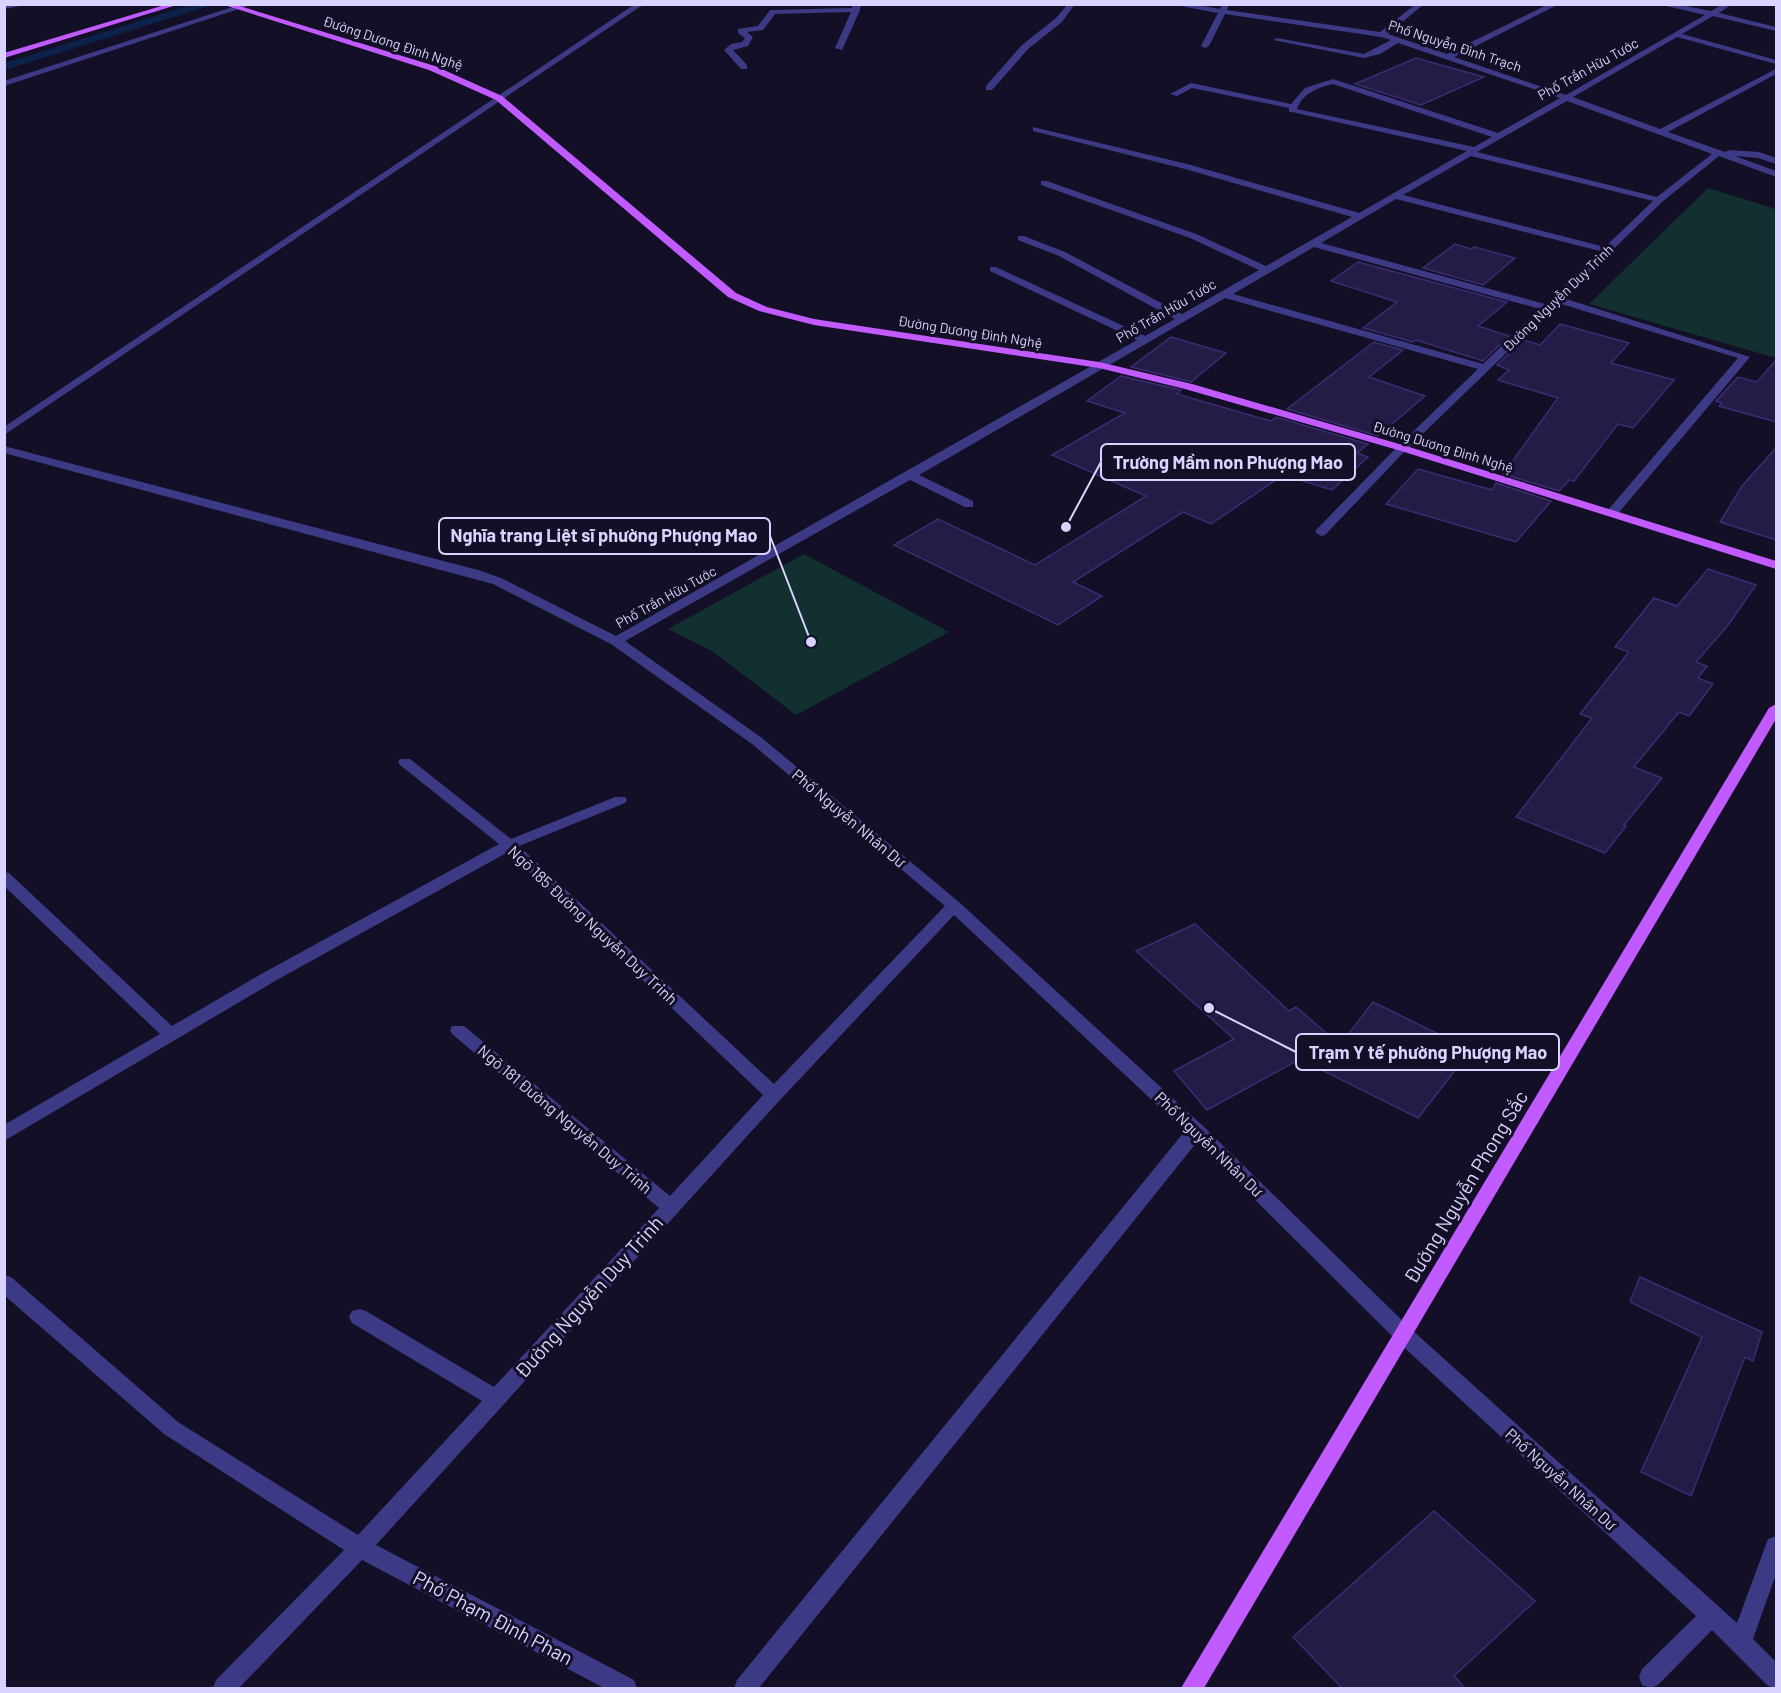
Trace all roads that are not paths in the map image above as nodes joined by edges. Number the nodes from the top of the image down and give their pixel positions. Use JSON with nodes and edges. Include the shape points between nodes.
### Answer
{"nodes":[{"id":1,"x":16,"y":4,"type":"edge"},
{"id":2,"x":177,"y":4,"type":"edge"},
{"id":3,"x":224,"y":4,"type":"edge"},
{"id":4,"x":251,"y":4,"type":"edge"},
{"id":5,"x":641,"y":4,"type":"edge"},
{"id":6,"x":1072,"y":4,"type":"edge"},
{"id":7,"x":1173,"y":4,"type":"edge"},
{"id":8,"x":1421,"y":4,"type":"edge"},
{"id":9,"x":1556,"y":4,"type":"edge"},
{"id":10,"x":1661,"y":4,"type":"edge"},
{"id":11,"x":1729,"y":4,"type":"edge"},
{"id":12,"x":4,"y":7,"type":"edge"},
{"id":13,"x":857,"y":7,"type":"edge"},
{"id":14,"x":1224,"y":8,"type":"edge"},
{"id":15,"x":238,"y":9,"type":"junction"},
{"id":16,"x":1714,"y":14,"type":"junction"},
{"id":17,"x":1776,"y":29,"type":"edge"},
{"id":18,"x":1382,"y":35,"type":"junction"},
{"id":19,"x":1677,"y":35,"type":"junction"},
{"id":20,"x":1277,"y":40,"type":"dead end"},
{"id":21,"x":1397,"y":40,"type":"junction"},
{"id":22,"x":1205,"y":46,"type":"dead end"},
{"id":23,"x":839,"y":48,"type":"dead end"},
{"id":24,"x":4,"y":56,"type":"edge"},
{"id":25,"x":1448,"y":57,"type":"junction"},
{"id":26,"x":1776,"y":62,"type":"edge"},
{"id":27,"x":744,"y":67,"type":"dead end"},
{"id":28,"x":1776,"y":71,"type":"edge"},
{"id":29,"x":4,"y":84,"type":"edge"},
{"id":30,"x":989,"y":88,"type":"dead end"},
{"id":31,"x":1174,"y":94,"type":"dead end"},
{"id":32,"x":1565,"y":97,"type":"junction"},
{"id":33,"x":499,"y":98,"type":"junction"},
{"id":34,"x":1294,"y":107,"type":"junction"},
{"id":35,"x":1036,"y":129,"type":"dead end"},
{"id":36,"x":1660,"y":132,"type":"junction"},
{"id":37,"x":1498,"y":136,"type":"junction"},
{"id":38,"x":1473,"y":151,"type":"junction"},
{"id":39,"x":1719,"y":152,"type":"junction"},
{"id":40,"x":1776,"y":160,"type":"edge"},
{"id":41,"x":1776,"y":174,"type":"edge"},
{"id":42,"x":1044,"y":183,"type":"dead end"},
{"id":43,"x":1394,"y":196,"type":"junction"},
{"id":44,"x":1659,"y":200,"type":"junction"},
{"id":45,"x":1359,"y":216,"type":"junction"},
{"id":46,"x":1021,"y":238,"type":"dead end"},
{"id":47,"x":1311,"y":243,"type":"junction"},
{"id":48,"x":1607,"y":250,"type":"junction"},
{"id":49,"x":993,"y":269,"type":"dead end"},
{"id":50,"x":1266,"y":270,"type":"junction"},
{"id":51,"x":1224,"y":294,"type":"junction"},
{"id":52,"x":1557,"y":299,"type":"junction"},
{"id":53,"x":1548,"y":308,"type":"junction"},
{"id":54,"x":1181,"y":318,"type":"junction"},
{"id":55,"x":1144,"y":339,"type":"junction"},
{"id":56,"x":1099,"y":366,"type":"junction"},
{"id":57,"x":1485,"y":368,"type":"junction"},
{"id":58,"x":4,"y":432,"type":"edge"},
{"id":59,"x":1402,"y":448,"type":"junction"},
{"id":60,"x":4,"y":449,"type":"edge"},
{"id":61,"x":910,"y":476,"type":"junction"},
{"id":62,"x":969,"y":504,"type":"dead end"},
{"id":63,"x":1612,"y":513,"type":"junction"},
{"id":64,"x":1321,"y":532,"type":"dead end"},
{"id":65,"x":1776,"y":565,"type":"edge"},
{"id":66,"x":616,"y":640,"type":"junction"},
{"id":67,"x":1776,"y":708,"type":"edge"},
{"id":68,"x":405,"y":762,"type":"dead end"},
{"id":69,"x":620,"y":800,"type":"dead end"},
{"id":70,"x":509,"y":845,"type":"junction"},
{"id":71,"x":4,"y":877,"type":"edge"},
{"id":72,"x":954,"y":906,"type":"junction"},
{"id":73,"x":458,"y":1030,"type":"dead end"},
{"id":74,"x":171,"y":1035,"type":"junction"},
{"id":75,"x":774,"y":1095,"type":"junction"},
{"id":76,"x":1196,"y":1130,"type":"junction"},
{"id":77,"x":4,"y":1134,"type":"edge"},
{"id":78,"x":671,"y":1207,"type":"junction"},
{"id":79,"x":4,"y":1283,"type":"edge"},
{"id":80,"x":359,"y":1317,"type":"dead end"},
{"id":81,"x":1404,"y":1335,"type":"junction"},
{"id":82,"x":496,"y":1399,"type":"junction"},
{"id":83,"x":1776,"y":1546,"type":"edge"},
{"id":84,"x":360,"y":1548,"type":"junction"},
{"id":85,"x":1711,"y":1616,"type":"junction"},
{"id":86,"x":1741,"y":1642,"type":"junction"},
{"id":87,"x":1650,"y":1677,"type":"dead end"},
{"id":88,"x":1776,"y":1678,"type":"edge"},
{"id":89,"x":224,"y":1689,"type":"edge"},
{"id":90,"x":626,"y":1689,"type":"edge"},
{"id":91,"x":746,"y":1689,"type":"edge"},
{"id":92,"x":1192,"y":1689,"type":"edge"}],
"edges":[{"from":1,"to":12,"type":"street"},
{"from":2,"to":24,"type":"main road"},
{"from":3,"to":15,"type":"main road","name":"Đường Dương Đình Nghệ"},
{"from":4,"to":15,"type":"street"},
{"from":5,"to":33,"type":"street"},
{"from":6,"to":30,"type":"street","via":[[1059,20],[1025,47]]},
{"from":7,"to":14,"type":"street","name":"Phố Nguyễn Đình Trạch"},
{"from":8,"to":18,"type":"street"},
{"from":9,"to":25,"type":"street"},
{"from":10,"to":16,"type":"street"},
{"from":11,"to":16,"type":"street","name":"Phố Trần Hữu Tước"},
{"from":13,"to":23,"type":"street"},
{"from":13,"to":27,"type":"street","via":[[773,12],[760,28],[741,31],[749,38],[745,44],[728,50]]},
{"from":14,"to":18,"type":"street","name":"Phố Nguyễn Đình Trạch"},
{"from":14,"to":22,"type":"street"},
{"from":15,"to":29,"type":"street"},
{"from":15,"to":33,"type":"main road","name":"Đường Dương Đình Nghệ","via":[[432,68]]},
{"from":16,"to":17,"type":"street"},
{"from":16,"to":19,"type":"street","name":"Phố Trần Hữu Tước"},
{"from":18,"to":21,"type":"street","name":"Phố Nguyễn Đình Trạch"},
{"from":19,"to":26,"type":"street"},
{"from":19,"to":32,"type":"street","name":"Phố Trần Hữu Tước"},
{"from":20,"to":21,"type":"street","via":[[1364,56]]},
{"from":21,"to":25,"type":"street","name":"Phố Nguyễn Đình Trạch"},
{"from":25,"to":32,"type":"street","name":"Phố Nguyễn Đình Trạch"},
{"from":28,"to":36,"type":"street"},
{"from":31,"to":34,"type":"street","via":[[1191,85]]},
{"from":32,"to":36,"type":"street","name":"Phố Nguyễn Đình Trạch"},
{"from":32,"to":37,"type":"street","name":"Phố Trần Hữu Tước"},
{"from":33,"to":56,"type":"main road","name":"Đường Dương Đình Nghệ","via":[[705,273],[752,305],[820,323]]},
{"from":33,"to":58,"type":"street"},
{"from":34,"to":37,"type":"street","via":[[1300,94],[1333,81]]},
{"from":34,"to":38,"type":"street","via":[[1292,110]]},
{"from":35,"to":45,"type":"street"},
{"from":36,"to":39,"type":"street","name":"Phố Nguyễn Đình Trạch"},
{"from":37,"to":38,"type":"street","name":"Phố Trần Hữu Tước"},
{"from":38,"to":43,"type":"street","name":"Phố Trần Hữu Tước"},
{"from":38,"to":44,"type":"street"},
{"from":39,"to":40,"type":"street","name":"Phố Nguyễn Đình Trạch","via":[[1763,153]]},
{"from":39,"to":41,"type":"street","name":"Phố Nguyễn Đình Trạch"},
{"from":39,"to":44,"type":"street","name":"Đường Nguyễn Duy Trinh"},
{"from":42,"to":50,"type":"street","via":[[1193,236]]},
{"from":43,"to":45,"type":"street","name":"Phố Trần Hữu Tước"},
{"from":43,"to":48,"type":"street"},
{"from":44,"to":48,"type":"street","name":"Đường Nguyễn Duy Trinh"},
{"from":45,"to":47,"type":"street","name":"Phố Trần Hữu Tước"},
{"from":46,"to":54,"type":"street","via":[[1062,254]]},
{"from":47,"to":50,"type":"street","name":"Phố Trần Hữu Tước"},
{"from":47,"to":53,"type":"street"},
{"from":48,"to":52,"type":"street","name":"Đường Nguyễn Duy Trinh"},
{"from":49,"to":55,"type":"street"},
{"from":50,"to":51,"type":"street","name":"Phố Trần Hữu Tước"},
{"from":51,"to":54,"type":"street","name":"Phố Trần Hữu Tước"},
{"from":51,"to":57,"type":"street"},
{"from":52,"to":53,"type":"street","name":"Đường Nguyễn Duy Trinh"},
{"from":52,"to":63,"type":"street","via":[[1745,357]]},
{"from":53,"to":57,"type":"street","name":"Đường Nguyễn Duy Trinh"},
{"from":54,"to":55,"type":"street","name":"Phố Trần Hữu Tước"},
{"from":55,"to":56,"type":"street","name":"Phố Trần Hữu Tước"},
{"from":56,"to":59,"type":"main road","name":"Đường Dương Đình Nghệ","via":[[1188,386]]},
{"from":56,"to":61,"type":"street","name":"Phố Trần Hữu Tước"},
{"from":57,"to":59,"type":"street","name":"Đường Nguyễn Duy Trinh"},
{"from":59,"to":63,"type":"main road","name":"Đường Dương Đình Nghệ"},
{"from":59,"to":64,"type":"street","name":"Đường Nguyễn Duy Trinh"},
{"from":60,"to":66,"type":"street","name":"Phố Nguyễn Nhân Dư","via":[[474,573]]},
{"from":61,"to":62,"type":"street"},
{"from":61,"to":66,"type":"street","name":"Phố Trần Hữu Tước"},
{"from":63,"to":65,"type":"main road","name":"Đường Dương Đình Nghệ"},
{"from":66,"to":72,"type":"street","name":"Phố Nguyễn Nhân Dư","via":[[757,741]]},
{"from":67,"to":81,"type":"main road","name":"Đường Nguyễn Phong Sắc"},
{"from":68,"to":70,"type":"street","name":"Ngõ 185 Đường Nguyễn Duy Trinh"},
{"from":69,"to":70,"type":"street"},
{"from":70,"to":74,"type":"street"},
{"from":70,"to":75,"type":"street","name":"Ngõ 185 Đường Nguyễn Duy Trinh"},
{"from":71,"to":74,"type":"street"},
{"from":72,"to":75,"type":"street","name":"Đường Nguyễn Duy Trinh"},
{"from":72,"to":76,"type":"street","name":"Phố Nguyễn Nhân Dư"},
{"from":73,"to":78,"type":"street","name":"Ngõ 181 Đường Nguyễn Duy Trinh"},
{"from":74,"to":77,"type":"street"},
{"from":75,"to":78,"type":"street","name":"Đường Nguyễn Duy Trinh"},
{"from":76,"to":81,"type":"street","name":"Phố Nguyễn Nhân Dư"},
{"from":76,"to":91,"type":"street"},
{"from":78,"to":82,"type":"street","name":"Đường Nguyễn Duy Trinh"},
{"from":79,"to":84,"type":"street","name":"Phố Phạm Đình Phan","via":[[171,1428]]},
{"from":80,"to":82,"type":"street"},
{"from":81,"to":85,"type":"street","name":"Phố Nguyễn Nhân Dư"},
{"from":81,"to":92,"type":"main road","name":"Đường Nguyễn Phong Sắc"},
{"from":82,"to":84,"type":"street","name":"Đường Nguyễn Duy Trinh"},
{"from":83,"to":86,"type":"street"},
{"from":84,"to":89,"type":"street","name":"Đường Nguyễn Duy Trinh"},
{"from":84,"to":90,"type":"street","name":"Phố Phạm Đình Phan"},
{"from":85,"to":86,"type":"street","name":"Phố Nguyễn Nhân Dư"},
{"from":85,"to":87,"type":"street"},
{"from":86,"to":88,"type":"street","name":"Phố Nguyễn Nhân Dư"}]}
